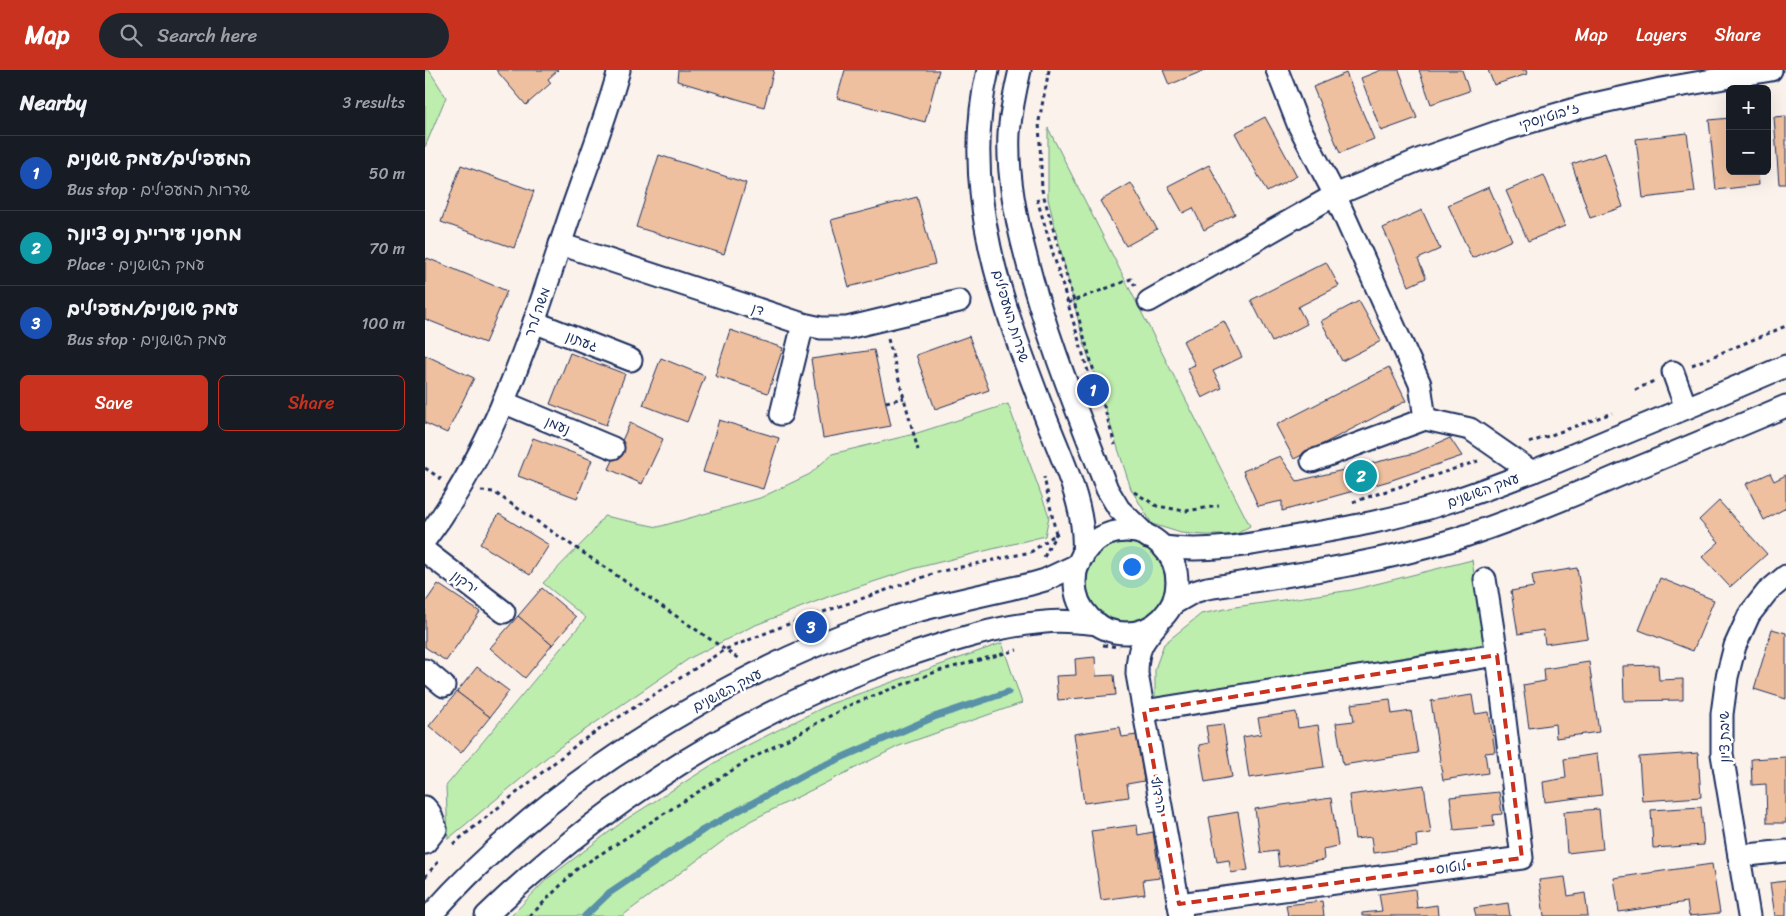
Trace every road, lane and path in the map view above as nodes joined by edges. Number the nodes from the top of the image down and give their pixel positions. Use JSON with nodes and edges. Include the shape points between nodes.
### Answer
{"nodes":[{"id":1,"x":619,"y":70,"type":"edge"},
{"id":2,"x":979,"y":70,"type":"edge"},
{"id":3,"x":988,"y":70,"type":"edge"},
{"id":4,"x":1020,"y":70,"type":"edge"},
{"id":5,"x":1049,"y":70,"type":"edge"},
{"id":6,"x":1277,"y":70,"type":"edge"},
{"id":7,"x":1771,"y":70,"type":"edge"},
{"id":8,"x":981,"y":103,"type":"junction"},
{"id":9,"x":1335,"y":195,"type":"junction"},
{"id":10,"x":560,"y":244,"type":"junction"},
{"id":11,"x":1143,"y":296,"type":"joint"},
{"id":12,"x":959,"y":301,"type":"dead end"},
{"id":13,"x":1074,"y":301,"type":"junction"},
{"id":14,"x":1068,"y":303,"type":"dead end"},
{"id":15,"x":883,"y":319,"type":"junction"},
{"id":16,"x":534,"y":322,"type":"junction"},
{"id":17,"x":803,"y":324,"type":"junction"},
{"id":18,"x":1786,"y":326,"type":"edge"},
{"id":19,"x":631,"y":360,"type":"dead end"},
{"id":20,"x":1786,"y":366,"type":"edge"},
{"id":21,"x":1673,"y":372,"type":"junction"},
{"id":22,"x":1635,"y":390,"type":"dead end"},
{"id":23,"x":904,"y":398,"type":"junction"},
{"id":24,"x":503,"y":402,"type":"junction"},
{"id":25,"x":886,"y":402,"type":"dead end"},
{"id":26,"x":1786,"y":406,"type":"edge"},
{"id":27,"x":1686,"y":408,"type":"junction"},
{"id":28,"x":781,"y":414,"type":"dead end"},
{"id":29,"x":1425,"y":419,"type":"junction"},
{"id":30,"x":1115,"y":447,"type":"dead end"},
{"id":31,"x":613,"y":448,"type":"dead end"},
{"id":32,"x":918,"y":450,"type":"dead end"},
{"id":33,"x":1312,"y":461,"type":"dead end"},
{"id":34,"x":425,"y":468,"type":"edge"},
{"id":35,"x":1532,"y":472,"type":"junction"},
{"id":36,"x":1132,"y":490,"type":"dead end"},
{"id":37,"x":459,"y":491,"type":"junction"},
{"id":38,"x":1219,"y":506,"type":"dead end"},
{"id":39,"x":1056,"y":534,"type":"dead end"},
{"id":40,"x":425,"y":540,"type":"edge"},
{"id":41,"x":1155,"y":542,"type":"junction"},
{"id":42,"x":425,"y":551,"type":"edge"},
{"id":43,"x":1081,"y":560,"type":"junction"},
{"id":44,"x":1786,"y":576,"type":"edge"},
{"id":45,"x":1485,"y":579,"type":"dead end"},
{"id":46,"x":504,"y":612,"type":"dead end"},
{"id":47,"x":1166,"y":612,"type":"junction"},
{"id":48,"x":1103,"y":627,"type":"junction"},
{"id":49,"x":1022,"y":648,"type":"dead end"},
{"id":50,"x":724,"y":650,"type":"junction"},
{"id":51,"x":1497,"y":655,"type":"junction"},
{"id":52,"x":425,"y":670,"type":"edge"},
{"id":53,"x":760,"y":672,"type":"junction"},
{"id":54,"x":1137,"y":674,"type":"junction"},
{"id":55,"x":444,"y":686,"type":"dead end"},
{"id":56,"x":1144,"y":711,"type":"junction"},
{"id":57,"x":425,"y":807,"type":"edge"},
{"id":58,"x":425,"y":843,"type":"edge"},
{"id":59,"x":448,"y":850,"type":"dead end"},
{"id":60,"x":1786,"y":851,"type":"edge"},
{"id":61,"x":1739,"y":856,"type":"junction"},
{"id":62,"x":443,"y":857,"type":"dead end"},
{"id":63,"x":425,"y":877,"type":"edge"},
{"id":64,"x":1180,"y":910,"type":"edge"},
{"id":65,"x":430,"y":916,"type":"edge"},
{"id":66,"x":485,"y":916,"type":"edge"},
{"id":67,"x":530,"y":916,"type":"edge"},
{"id":68,"x":1749,"y":916,"type":"edge"}],
"edges":[{"from":1,"to":10,"type":"street","name":"משה לרר"},
{"from":2,"to":8,"type":"street"},
{"from":3,"to":8,"type":"street","name":"שדרות המעפילים"},
{"from":4,"to":41,"type":"street","via":[[1009,134],[1011,192],[1033,287],[1107,489],[1119,509]]},
{"from":5,"to":13,"type":"path","via":[[1039,121],[1042,190]]},
{"from":6,"to":9,"type":"street","via":[[1298,124]]},
{"from":7,"to":9,"type":"street","name":"ז'בוטינסקי","via":[[1585,106],[1421,159]]},
{"from":8,"to":43,"type":"street","name":"שדרות המעפילים","via":[[978,170],[988,237],[1026,366],[1074,490],[1084,539]]},
{"from":9,"to":11,"type":"street","name":"ז'בוטינסקי"},
{"from":9,"to":29,"type":"street","via":[[1420,384]]},
{"from":10,"to":16,"type":"street","name":"משה לרר"},
{"from":10,"to":17,"type":"street","name":"דן"},
{"from":11,"to":13,"type":"path","via":[[1131,279]]},
{"from":12,"to":15,"type":"street","name":"דן"},
{"from":13,"to":14,"type":"path"},
{"from":13,"to":30,"type":"path"},
{"from":15,"to":17,"type":"street","name":"דן","via":[[847,328]]},
{"from":15,"to":23,"type":"path"},
{"from":16,"to":19,"type":"street","name":"געתון"},
{"from":16,"to":24,"type":"street","name":"משה לרר"},
{"from":17,"to":28,"type":"street"},
{"from":18,"to":21,"type":"path"},
{"from":20,"to":27,"type":"street","name":"עמק השושנים"},
{"from":21,"to":22,"type":"path"},
{"from":21,"to":27,"type":"street"},
{"from":23,"to":25,"type":"path"},
{"from":23,"to":32,"type":"path"},
{"from":24,"to":31,"type":"street","name":"נעמן"},
{"from":24,"to":37,"type":"street","name":"משה לרר"},
{"from":26,"to":47,"type":"street","via":[[1585,491],[1455,539],[1352,564],[1207,588],[1194,592]]},
{"from":27,"to":35,"type":"street","name":"עמק השושנים"},
{"from":29,"to":33,"type":"street"},
{"from":29,"to":35,"type":"street","via":[[1470,429]]},
{"from":34,"to":37,"type":"path"},
{"from":35,"to":41,"type":"street","name":"עמק השושנים","via":[[1444,504],[1345,528],[1217,549],[1181,549]]},
{"from":36,"to":38,"type":"path","via":[[1157,506],[1185,511]]},
{"from":37,"to":40,"type":"street","name":"משה לרר"},
{"from":37,"to":50,"type":"path","via":[[494,492]]},
{"from":39,"to":50,"type":"path","via":[[1031,552],[938,572],[785,625]]},
{"from":41,"to":43,"type":"street","via":[[1134,532],[1112,534],[1093,544]]},
{"from":41,"to":47,"type":"street","via":[[1172,559],[1177,574],[1177,589]]},
{"from":42,"to":46,"type":"street","name":"ירקון"},
{"from":43,"to":48,"type":"street","via":[[1075,580],[1078,597],[1085,612]]},
{"from":43,"to":53,"type":"street","name":"עמק השושנים","via":[[1045,580],[871,624]]},
{"from":44,"to":61,"type":"street","name":"שיבת ציון","via":[[1767,592],[1749,615],[1735,646],[1727,677],[1722,714],[1722,754]]},
{"from":45,"to":51,"type":"street","name":"לוטוס"},
{"from":47,"to":48,"type":"street","via":[[1149,628],[1136,632],[1122,633]]},
{"from":47,"to":54,"type":"street","name":"הרדוף","via":[[1140,648]]},
{"from":48,"to":54,"type":"street","name":"הרדוף"},
{"from":48,"to":66,"type":"street","via":[[1061,621],[997,630],[945,643],[778,708],[679,764],[627,799],[527,876]]},
{"from":49,"to":67,"type":"path","via":[[938,670],[852,704],[759,755],[577,869]]},
{"from":50,"to":53,"type":"path"},
{"from":50,"to":59,"type":"path","via":[[580,742]]},
{"from":51,"to":56,"type":"street"},
{"from":51,"to":64,"type":"street","name":"לוטוס","via":[[1522,858]]},
{"from":52,"to":55,"type":"street"},
{"from":53,"to":65,"type":"street","name":"עמק השושנים","via":[[657,729],[551,803],[500,845]]},
{"from":54,"to":56,"type":"street","name":"הרדוף"},
{"from":56,"to":64,"type":"street","name":"הרדוף"},
{"from":57,"to":58,"type":"street","via":[[435,829]]},
{"from":60,"to":61,"type":"street"},
{"from":61,"to":68,"type":"street","name":"שיבת ציון"},
{"from":62,"to":63,"type":"path"}]}
